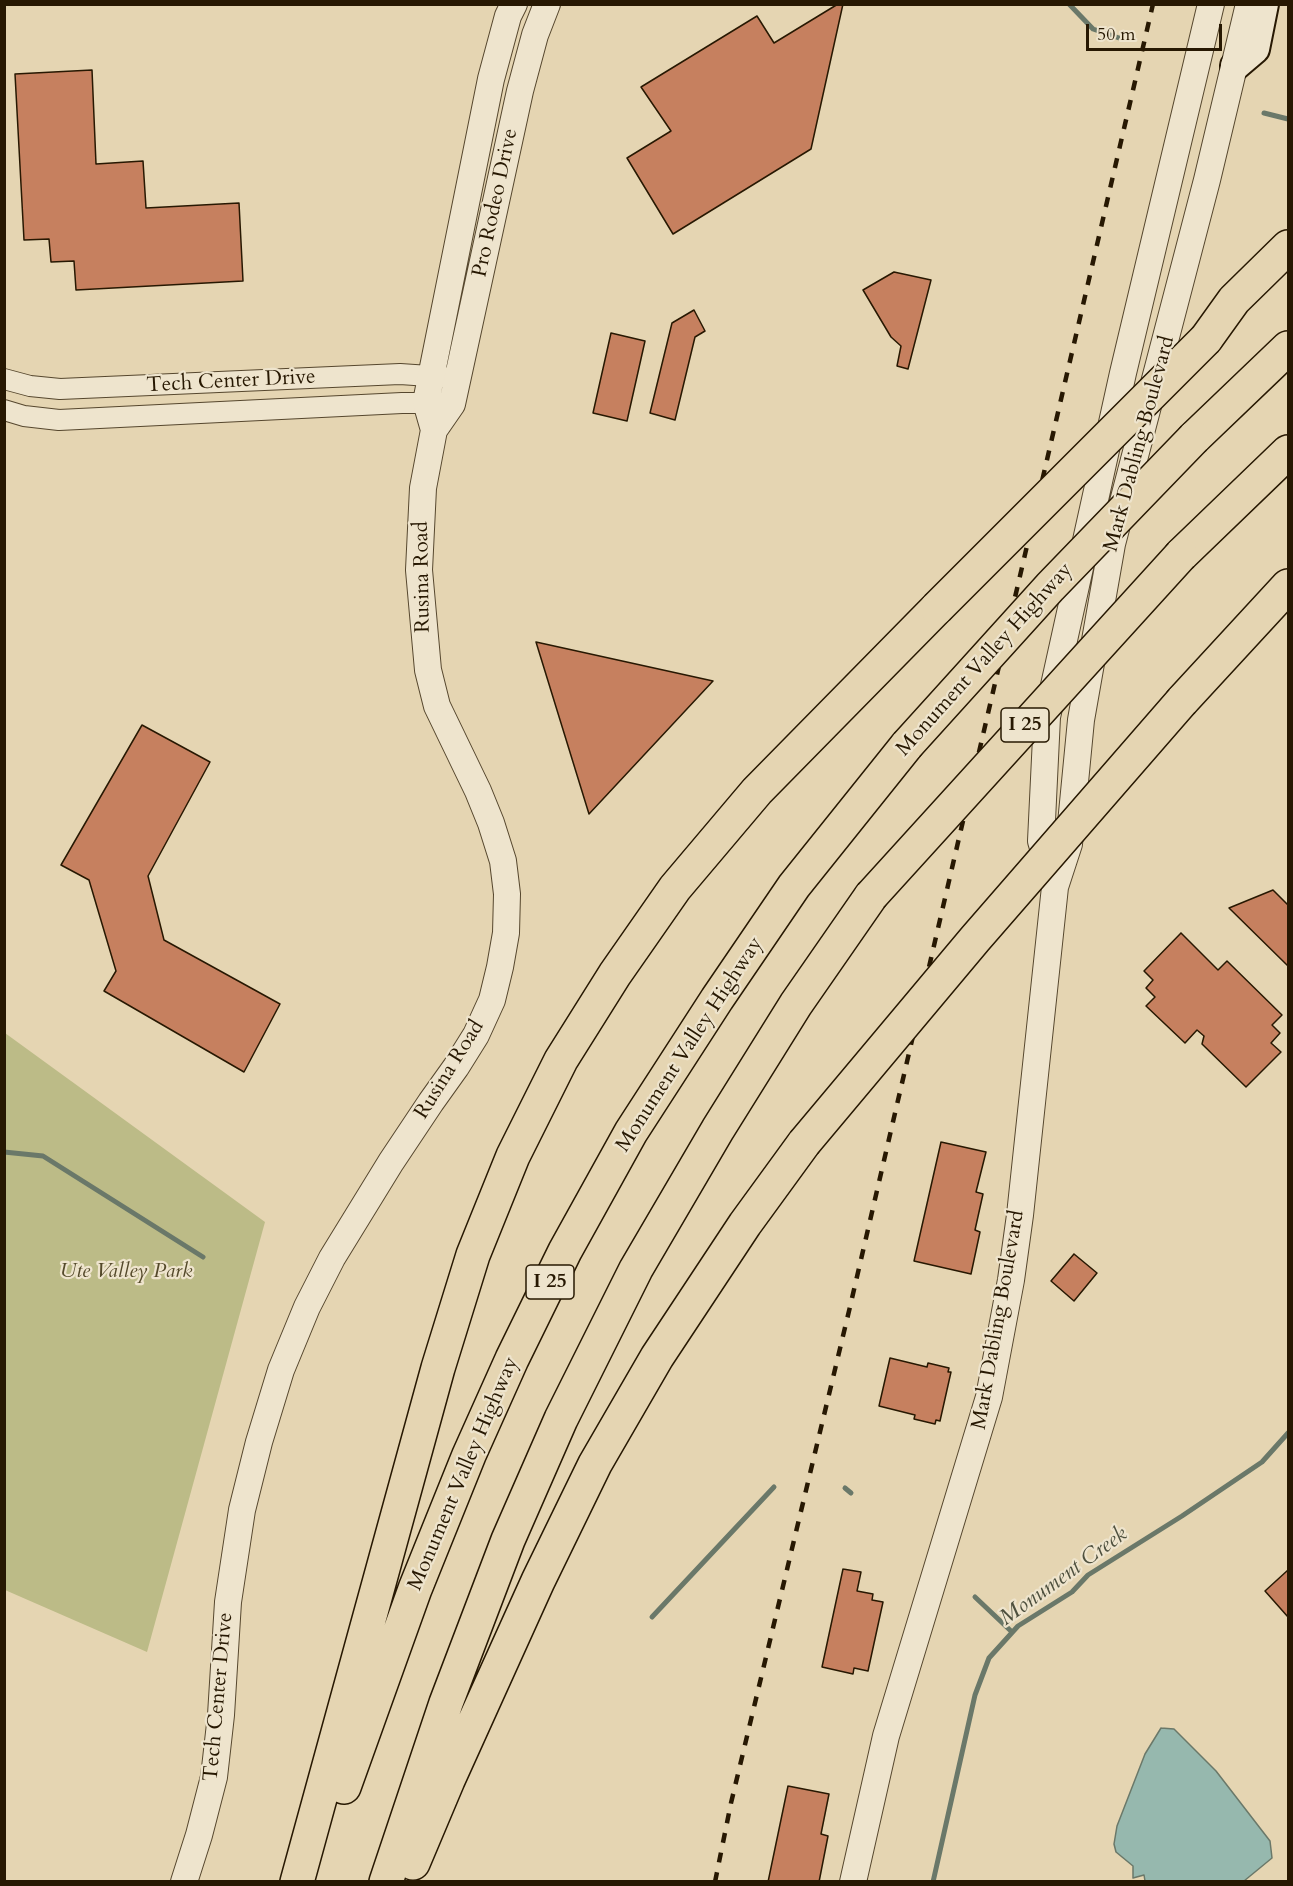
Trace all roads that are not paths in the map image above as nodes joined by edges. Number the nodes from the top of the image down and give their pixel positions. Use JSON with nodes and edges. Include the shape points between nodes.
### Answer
{"nodes":[{"id":1,"x":514,"y":4,"type":"edge"},
{"id":2,"x":547,"y":4,"type":"edge"},
{"id":3,"x":1212,"y":4,"type":"edge"},
{"id":4,"x":1248,"y":4,"type":"edge"},
{"id":5,"x":1264,"y":4,"type":"edge"},
{"id":6,"x":1235,"y":66,"type":"junction"},
{"id":7,"x":1288,"y":247,"type":"edge"},
{"id":8,"x":1288,"y":266,"type":"edge"},
{"id":9,"x":1238,"y":304,"type":"junction"},
{"id":10,"x":1288,"y":348,"type":"edge"},
{"id":11,"x":431,"y":376,"type":"junction"},
{"id":12,"x":459,"y":378,"type":"junction"},
{"id":13,"x":4,"y":379,"type":"edge"},
{"id":14,"x":426,"y":402,"type":"junction"},
{"id":15,"x":452,"y":404,"type":"junction"},
{"id":16,"x":4,"y":410,"type":"edge"},
{"id":17,"x":434,"y":430,"type":"junction"},
{"id":18,"x":1288,"y":452,"type":"edge"},
{"id":19,"x":1288,"y":586,"type":"edge"},
{"id":20,"x":1055,"y":887,"type":"junction"},
{"id":21,"x":242,"y":1510,"type":"joint"},
{"id":22,"x":184,"y":1881,"type":"edge"},
{"id":23,"x":297,"y":1881,"type":"edge"},
{"id":24,"x":312,"y":1881,"type":"edge"},
{"id":25,"x":386,"y":1881,"type":"edge"},
{"id":26,"x":405,"y":1881,"type":"edge"},
{"id":27,"x":853,"y":1881,"type":"edge"}],
"edges":[{"from":1,"to":11,"type":"street","name":"Pro Rodeo Drive","via":[[491,79]]},
{"from":2,"to":12,"type":"street","name":"Pro Rodeo Drive","via":[[520,92]]},
{"from":3,"to":20,"type":"street","name":"Mark Dabling Boulevard","via":[[1123,373],[1047,717],[1041,841]]},
{"from":4,"to":6,"type":"street","name":"Mark Dabling Boulevard"},
{"from":5,"to":6,"type":"main road","via":[[1256,49]]},
{"from":6,"to":20,"type":"street","name":"Mark Dabling Boulevard","via":[[1112,544],[1081,720],[1069,844]]},
{"from":7,"to":9,"type":"highway"},
{"from":8,"to":9,"type":"highway"},
{"from":9,"to":23,"type":"highway","bridge":true,"via":[[757,791],[675,888],[561,1060],[513,1156],[473,1255],[438,1368]]},
{"from":10,"to":24,"type":"highway","name":"Monument Valley Highway","number":"I 25","bridge":true,"via":[[1194,438],[1050,587],[907,745],[794,886],[631,1132],[565,1251],[461,1475],[368,1716]]},
{"from":11,"to":12,"type":"street","name":"Tech Center Drive"},
{"from":11,"to":13,"type":"street","name":"Tech Center Drive","via":[[60,389]]},
{"from":11,"to":14,"type":"street","name":"Pro Rodeo Drive"},
{"from":12,"to":15,"type":"street","name":"Pro Rodeo Drive"},
{"from":14,"to":15,"type":"street","name":"Tech Center Drive"},
{"from":14,"to":16,"type":"street","name":"Tech Center Drive","via":[[59,420]]},
{"from":14,"to":17,"type":"street","name":"Rusina Road"},
{"from":15,"to":17,"type":"street","name":"Rusina Road"},
{"from":17,"to":21,"type":"street","name":"Rusina Road","via":[[423,488],[419,570],[428,670],[437,706],[478,791],[502,861],[507,894],[500,967],[492,1000],[476,1035],[380,1179],[307,1307],[281,1370]]},
{"from":18,"to":25,"type":"highway","number":"I 25","bridge":true,"via":[[1181,555],[871,896],[796,1004],[636,1269],[572,1397],[507,1540]]},
{"from":19,"to":26,"type":"highway","bridge":true,"via":[[1182,701],[975,939],[804,1143],[745,1224],[657,1358],[595,1464],[528,1602]]},
{"from":20,"to":27,"type":"street","name":"Mark Dabling Boulevard","via":[[1017,1237],[989,1397],[886,1736]]},
{"from":21,"to":22,"type":"street","name":"Tech Center Drive","via":[[228,1602],[214,1777]]}]}
